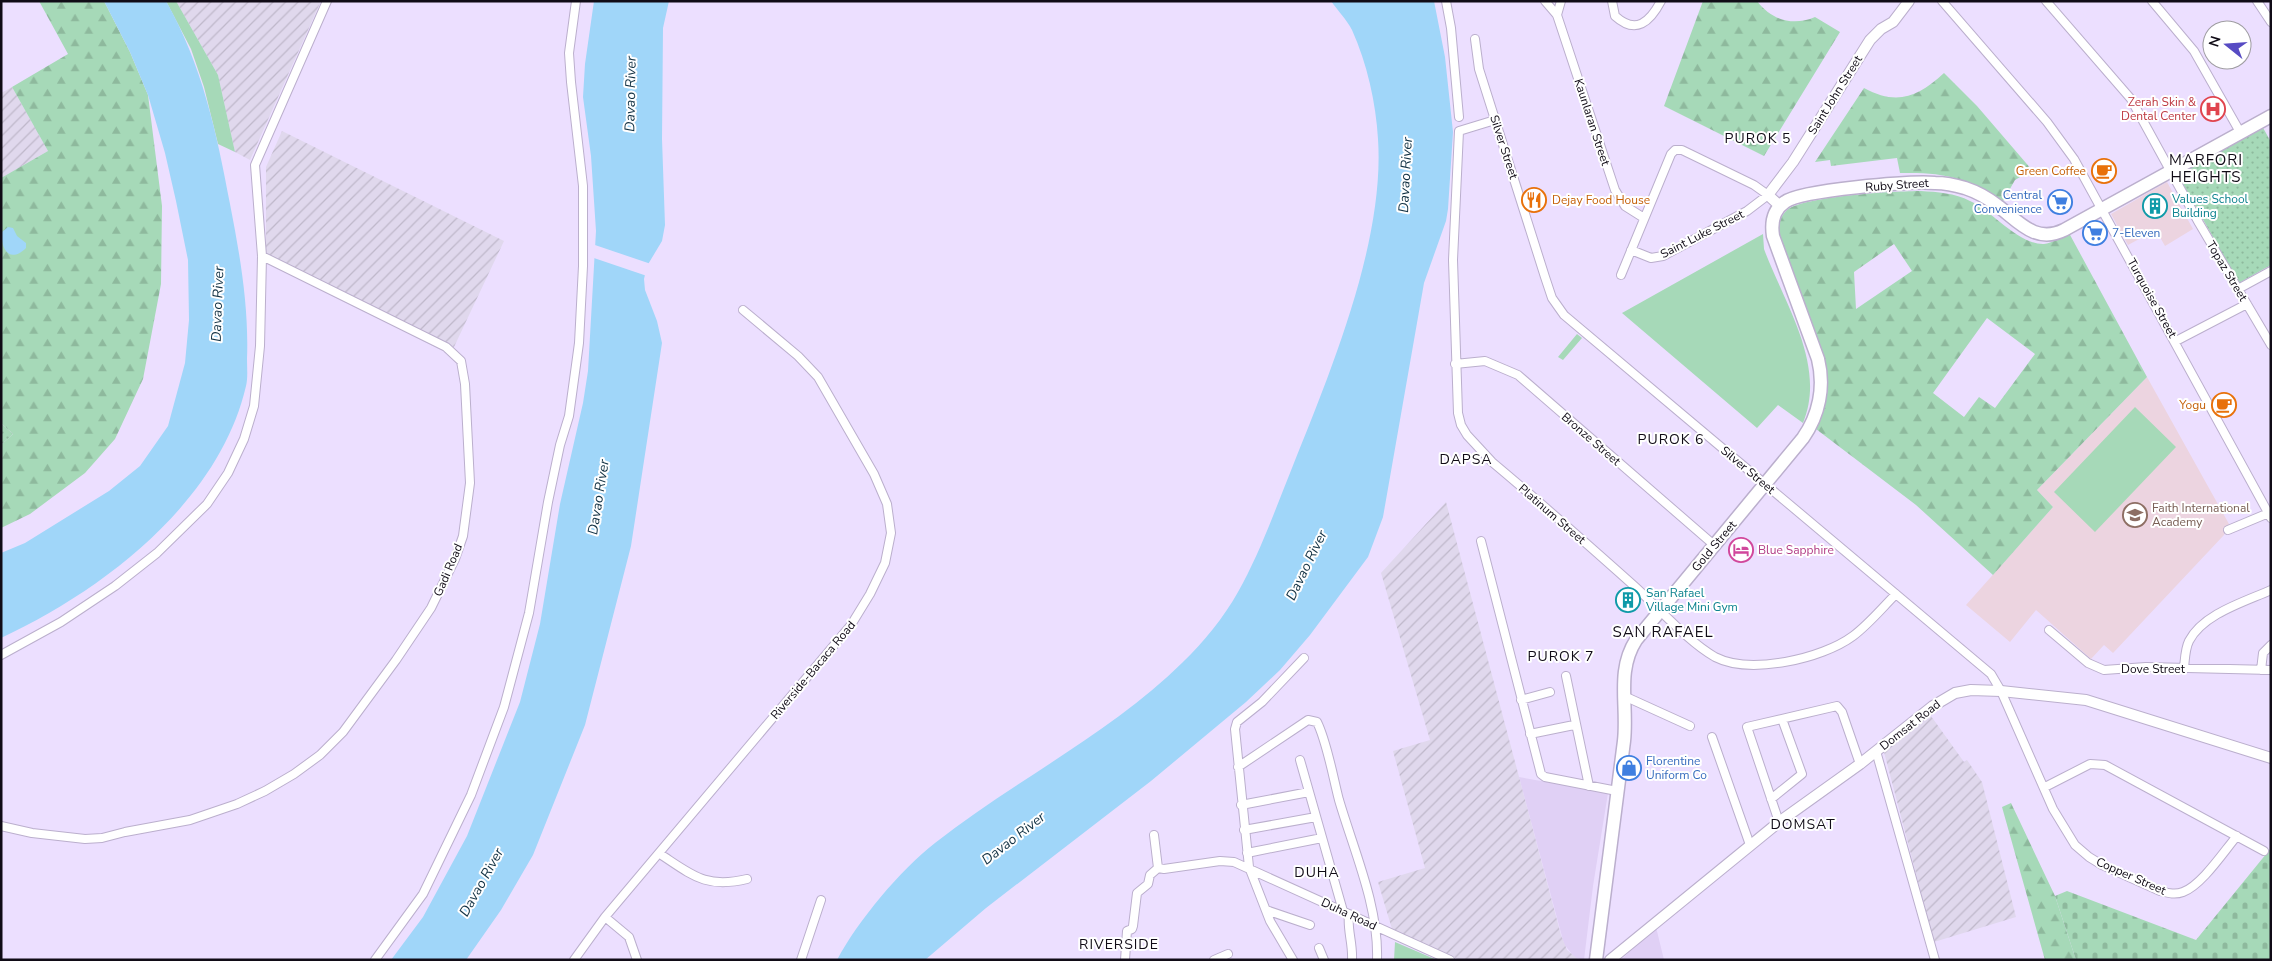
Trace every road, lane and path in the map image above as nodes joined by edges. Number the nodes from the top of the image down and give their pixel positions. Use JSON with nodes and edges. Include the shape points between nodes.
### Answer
{"nodes":[{"id":1,"x":327,"y":1,"type":"edge"},
{"id":2,"x":576,"y":1,"type":"edge"},
{"id":3,"x":1446,"y":1,"type":"edge"},
{"id":4,"x":1545,"y":1,"type":"edge"},
{"id":5,"x":1561,"y":1,"type":"edge"},
{"id":6,"x":1612,"y":1,"type":"edge"},
{"id":7,"x":1661,"y":1,"type":"edge"},
{"id":8,"x":1909,"y":1,"type":"edge"},
{"id":9,"x":1942,"y":1,"type":"edge"},
{"id":10,"x":2046,"y":1,"type":"edge"},
{"id":11,"x":2152,"y":1,"type":"edge"},
{"id":12,"x":2257,"y":1,"type":"edge"},
{"id":13,"x":1557,"y":15,"type":"junction"},
{"id":14,"x":2271,"y":22,"type":"edge"},
{"id":15,"x":1475,"y":39,"type":"dead end"},
{"id":16,"x":2271,"y":116,"type":"edge"},
{"id":17,"x":1459,"y":117,"type":"dead end"},
{"id":18,"x":1495,"y":120,"type":"junction"},
{"id":19,"x":2240,"y":132,"type":"junction"},
{"id":20,"x":2170,"y":171,"type":"junction"},
{"id":21,"x":1768,"y":195,"type":"junction"},
{"id":22,"x":1780,"y":206,"type":"junction"},
{"id":23,"x":2103,"y":209,"type":"junction"},
{"id":24,"x":1644,"y":218,"type":"junction"},
{"id":25,"x":1631,"y":250,"type":"junction"},
{"id":26,"x":262,"y":256,"type":"junction"},
{"id":27,"x":2271,"y":271,"type":"edge"},
{"id":28,"x":1621,"y":274,"type":"dead end"},
{"id":29,"x":2238,"y":289,"type":"junction"},
{"id":30,"x":2246,"y":304,"type":"junction"},
{"id":31,"x":743,"y":310,"type":"dead end"},
{"id":32,"x":2176,"y":341,"type":"junction"},
{"id":33,"x":2271,"y":345,"type":"edge"},
{"id":34,"x":1455,"y":364,"type":"junction"},
{"id":35,"x":1765,"y":485,"type":"junction"},
{"id":36,"x":2270,"y":514,"type":"edge"},
{"id":37,"x":2228,"y":530,"type":"dead end"},
{"id":38,"x":1481,"y":541,"type":"dead end"},
{"id":39,"x":1714,"y":546,"type":"junction"},
{"id":40,"x":2271,"y":590,"type":"edge"},
{"id":41,"x":1896,"y":594,"type":"junction"},
{"id":42,"x":1661,"y":609,"type":"junction"},
{"id":43,"x":2049,"y":630,"type":"dead end"},
{"id":44,"x":2271,"y":645,"type":"edge"},
{"id":45,"x":1,"y":655,"type":"edge"},
{"id":46,"x":1304,"y":658,"type":"dead end"},
{"id":47,"x":2184,"y":668,"type":"junction"},
{"id":48,"x":2261,"y":670,"type":"junction"},
{"id":49,"x":2271,"y":670,"type":"edge"},
{"id":50,"x":1566,"y":676,"type":"dead end"},
{"id":51,"x":2000,"y":691,"type":"junction"},
{"id":52,"x":1550,"y":692,"type":"dead end"},
{"id":53,"x":1624,"y":696,"type":"junction"},
{"id":54,"x":1521,"y":700,"type":"junction"},
{"id":55,"x":1782,"y":718,"type":"junction"},
{"id":56,"x":1574,"y":725,"type":"junction"},
{"id":57,"x":1690,"y":726,"type":"dead end"},
{"id":58,"x":1530,"y":734,"type":"junction"},
{"id":59,"x":1712,"y":737,"type":"dead end"},
{"id":60,"x":1876,"y":751,"type":"junction"},
{"id":61,"x":2271,"y":758,"type":"edge"},
{"id":62,"x":1300,"y":760,"type":"dead end"},
{"id":63,"x":1860,"y":764,"type":"junction"},
{"id":64,"x":1238,"y":767,"type":"junction"},
{"id":65,"x":1589,"y":786,"type":"junction"},
{"id":66,"x":2045,"y":787,"type":"junction"},
{"id":67,"x":1618,"y":791,"type":"junction"},
{"id":68,"x":1309,"y":792,"type":"junction"},
{"id":69,"x":1771,"y":799,"type":"junction"},
{"id":70,"x":1242,"y":805,"type":"junction"},
{"id":71,"x":1316,"y":817,"type":"junction"},
{"id":72,"x":1779,"y":822,"type":"junction"},
{"id":73,"x":1,"y":826,"type":"edge"},
{"id":74,"x":1244,"y":830,"type":"junction"},
{"id":75,"x":1154,"y":835,"type":"dead end"},
{"id":76,"x":2237,"y":836,"type":"junction"},
{"id":77,"x":1322,"y":838,"type":"junction"},
{"id":78,"x":1750,"y":845,"type":"junction"},
{"id":79,"x":2264,"y":851,"type":"dead end"},
{"id":80,"x":1247,"y":853,"type":"junction"},
{"id":81,"x":660,"y":854,"type":"junction"},
{"id":82,"x":1158,"y":868,"type":"junction"},
{"id":83,"x":1249,"y":868,"type":"junction"},
{"id":84,"x":747,"y":879,"type":"dead end"},
{"id":85,"x":821,"y":900,"type":"dead end"},
{"id":86,"x":1266,"y":910,"type":"junction"},
{"id":87,"x":1346,"y":913,"type":"junction"},
{"id":88,"x":605,"y":917,"type":"junction"},
{"id":89,"x":1310,"y":925,"type":"dead end"},
{"id":90,"x":1376,"y":926,"type":"junction"},
{"id":91,"x":1319,"y":948,"type":"dead end"},
{"id":92,"x":1228,"y":954,"type":"dead end"},
{"id":93,"x":375,"y":960,"type":"edge"},
{"id":94,"x":574,"y":960,"type":"edge"},
{"id":95,"x":637,"y":960,"type":"edge"},
{"id":96,"x":801,"y":960,"type":"edge"},
{"id":97,"x":1125,"y":960,"type":"edge"},
{"id":98,"x":1214,"y":960,"type":"edge"},
{"id":99,"x":1293,"y":960,"type":"edge"},
{"id":100,"x":1324,"y":960,"type":"edge"},
{"id":101,"x":1352,"y":960,"type":"edge"},
{"id":102,"x":1377,"y":960,"type":"edge"},
{"id":103,"x":1450,"y":960,"type":"edge"},
{"id":104,"x":1596,"y":960,"type":"edge"},
{"id":105,"x":1610,"y":960,"type":"edge"},
{"id":106,"x":1935,"y":960,"type":"edge"}],
"edges":[{"from":1,"to":26,"type":"street","via":[[255,165]]},
{"from":2,"to":93,"type":"street","via":[[569,53],[583,186],[579,343],[574,392],[548,502],[529,613],[504,706],[471,795],[423,894]]},
{"from":3,"to":17,"type":"street"},
{"from":4,"to":13,"type":"street"},
{"from":5,"to":13,"type":"street"},
{"from":6,"to":7,"type":"street","via":[[1615,16],[1625,23],[1637,25],[1650,19]]},
{"from":8,"to":21,"type":"street","name":"Saint John Street","via":[[1893,22],[1870,40],[1793,162]]},
{"from":9,"to":23,"type":"street","name":"Turquoise Street","via":[[2063,142]]},
{"from":10,"to":20,"type":"street","name":"Topaz Street","via":[[2131,99]]},
{"from":11,"to":19,"type":"street","via":[[2194,51]]},
{"from":12,"to":14,"type":"street"},
{"from":13,"to":24,"type":"street","name":"Kaunlaran Street","via":[[1615,190],[1625,206]]},
{"from":15,"to":18,"type":"street","name":"Silver Street","via":[[1477,60]]},
{"from":16,"to":19,"type":"main road","name":"Ruby Street"},
{"from":18,"to":34,"type":"street","name":"Platinum Street","via":[[1459,131],[1453,260]]},
{"from":18,"to":35,"type":"street","name":"Silver Street","via":[[1548,288],[1558,306],[1571,321]]},
{"from":19,"to":20,"type":"main road","name":"Ruby Street"},
{"from":20,"to":23,"type":"main road","name":"Ruby Street"},
{"from":20,"to":29,"type":"street","name":"Topaz Street"},
{"from":21,"to":22,"type":"street"},
{"from":21,"to":24,"type":"street","via":[[1682,150],[1675,150]]},
{"from":21,"to":25,"type":"street","name":"Saint Luke Street","via":[[1746,211],[1663,256],[1651,258]]},
{"from":22,"to":23,"type":"main road","name":"Ruby Street","via":[[1792,198],[1810,194],[1894,184],[1936,183],[1976,192],[1998,205],[2025,229],[2045,235],[2058,233]]},
{"from":22,"to":35,"type":"main road","name":"Gold Street","via":[[1773,221],[1773,236],[1815,348],[1821,381],[1817,410],[1810,429]]},
{"from":23,"to":32,"type":"street","name":"Turquoise Street"},
{"from":24,"to":25,"type":"street"},
{"from":25,"to":28,"type":"street"},
{"from":26,"to":45,"type":"street","via":[[260,346],[254,406],[244,440],[228,473],[207,504],[157,553],[61,622]]},
{"from":26,"to":73,"type":"street","name":"Gadi Road","via":[[446,347],[461,361],[470,482],[463,536],[456,559],[431,608],[365,704],[320,755],[294,774],[237,804],[190,820],[102,838],[32,833]]},
{"from":27,"to":29,"type":"street"},
{"from":29,"to":30,"type":"street","name":"Topaz Street"},
{"from":30,"to":32,"type":"street"},
{"from":30,"to":33,"type":"street","name":"Topaz Street"},
{"from":31,"to":81,"type":"street","name":"Riverside-Bacaca Road","via":[[798,356],[826,388],[882,491],[890,518],[889,548],[879,578],[851,625]]},
{"from":32,"to":36,"type":"street","name":"Turquoise Street"},
{"from":34,"to":39,"type":"street","name":"Bronze Street","via":[[1485,361],[1518,376]]},
{"from":34,"to":42,"type":"street","name":"Platinum Street","via":[[1458,413],[1468,435],[1492,462]]},
{"from":35,"to":39,"type":"main road","name":"Gold Street"},
{"from":35,"to":41,"type":"street","name":"Silver Street"},
{"from":36,"to":37,"type":"street"},
{"from":38,"to":54,"type":"street"},
{"from":39,"to":42,"type":"main road","name":"Gold Street"},
{"from":40,"to":47,"type":"street","via":[[2218,615],[2199,629],[2188,643]]},
{"from":41,"to":42,"type":"street","name":"Platinum Street","via":[[1851,638],[1824,650],[1768,665],[1750,666],[1717,658],[1690,639]]},
{"from":41,"to":51,"type":"street","name":"Silver Street","via":[[1991,674]]},
{"from":42,"to":53,"type":"main road","name":"Gold Street","via":[[1626,657]]},
{"from":43,"to":47,"type":"street","name":"Dove Street","via":[[2098,668]]},
{"from":44,"to":48,"type":"street","via":[[2263,653]]},
{"from":46,"to":64,"type":"street","via":[[1262,702],[1237,722]]},
{"from":47,"to":48,"type":"street","name":"Dove Street"},
{"from":48,"to":49,"type":"street","name":"Dove Street"},
{"from":50,"to":56,"type":"street"},
{"from":51,"to":60,"type":"street","name":"Domsat Road","via":[[1956,693],[1933,706]]},
{"from":51,"to":61,"type":"street","name":"Domsat Road","via":[[2092,702]]},
{"from":51,"to":66,"type":"street","name":"Silver Street"},
{"from":52,"to":54,"type":"street"},
{"from":53,"to":57,"type":"street"},
{"from":53,"to":67,"type":"main road","name":"Gold Street","via":[[1625,729]]},
{"from":54,"to":58,"type":"street"},
{"from":55,"to":63,"type":"street","via":[[1834,706],[1839,708]]},
{"from":55,"to":69,"type":"street","via":[[1802,774]]},
{"from":55,"to":69,"type":"street","via":[[1747,727]]},
{"from":56,"to":58,"type":"street"},
{"from":56,"to":65,"type":"street"},
{"from":58,"to":65,"type":"street","via":[[1543,776]]},
{"from":59,"to":78,"type":"street"},
{"from":60,"to":63,"type":"street","name":"Domsat Road"},
{"from":60,"to":106,"type":"street"},
{"from":62,"to":68,"type":"street"},
{"from":63,"to":72,"type":"street","name":"Domsat Road"},
{"from":64,"to":70,"type":"street"},
{"from":64,"to":90,"type":"street","via":[[1308,720],[1317,722]]},
{"from":65,"to":67,"type":"street"},
{"from":66,"to":76,"type":"street","via":[[2090,764],[2105,765]]},
{"from":66,"to":76,"type":"street","name":"Copper Street","via":[[2066,833],[2089,857],[2160,891],[2172,894],[2190,889]]},
{"from":67,"to":104,"type":"main road","name":"Gold Street"},
{"from":68,"to":70,"type":"street"},
{"from":68,"to":71,"type":"street"},
{"from":69,"to":72,"type":"street"},
{"from":70,"to":74,"type":"street"},
{"from":71,"to":74,"type":"street"},
{"from":71,"to":77,"type":"street"},
{"from":72,"to":78,"type":"street","name":"Domsat Road"},
{"from":74,"to":80,"type":"street"},
{"from":75,"to":82,"type":"street"},
{"from":76,"to":79,"type":"street"},
{"from":77,"to":80,"type":"street"},
{"from":77,"to":87,"type":"street"},
{"from":78,"to":105,"type":"street","name":"Domsat Road"},
{"from":80,"to":83,"type":"street"},
{"from":81,"to":84,"type":"street","via":[[705,881],[730,883]]},
{"from":81,"to":88,"type":"street","name":"Riverside-Bacaca Road"},
{"from":82,"to":83,"type":"street","name":"Duha Road","via":[[1224,861]]},
{"from":82,"to":97,"type":"street","via":[[1150,875],[1148,884],[1137,893],[1133,926],[1125,939]]},
{"from":83,"to":86,"type":"street"},
{"from":83,"to":87,"type":"street","name":"Duha Road"},
{"from":85,"to":96,"type":"street"},
{"from":86,"to":89,"type":"street"},
{"from":86,"to":99,"type":"street"},
{"from":87,"to":90,"type":"street","name":"Duha Road"},
{"from":87,"to":101,"type":"street","via":[[1353,945]]},
{"from":88,"to":94,"type":"street","name":"Riverside-Bacaca Road"},
{"from":88,"to":95,"type":"street","via":[[629,937]]},
{"from":90,"to":102,"type":"street"},
{"from":90,"to":103,"type":"street","name":"Duha Road"},
{"from":91,"to":100,"type":"street"},
{"from":92,"to":98,"type":"street"}]}
